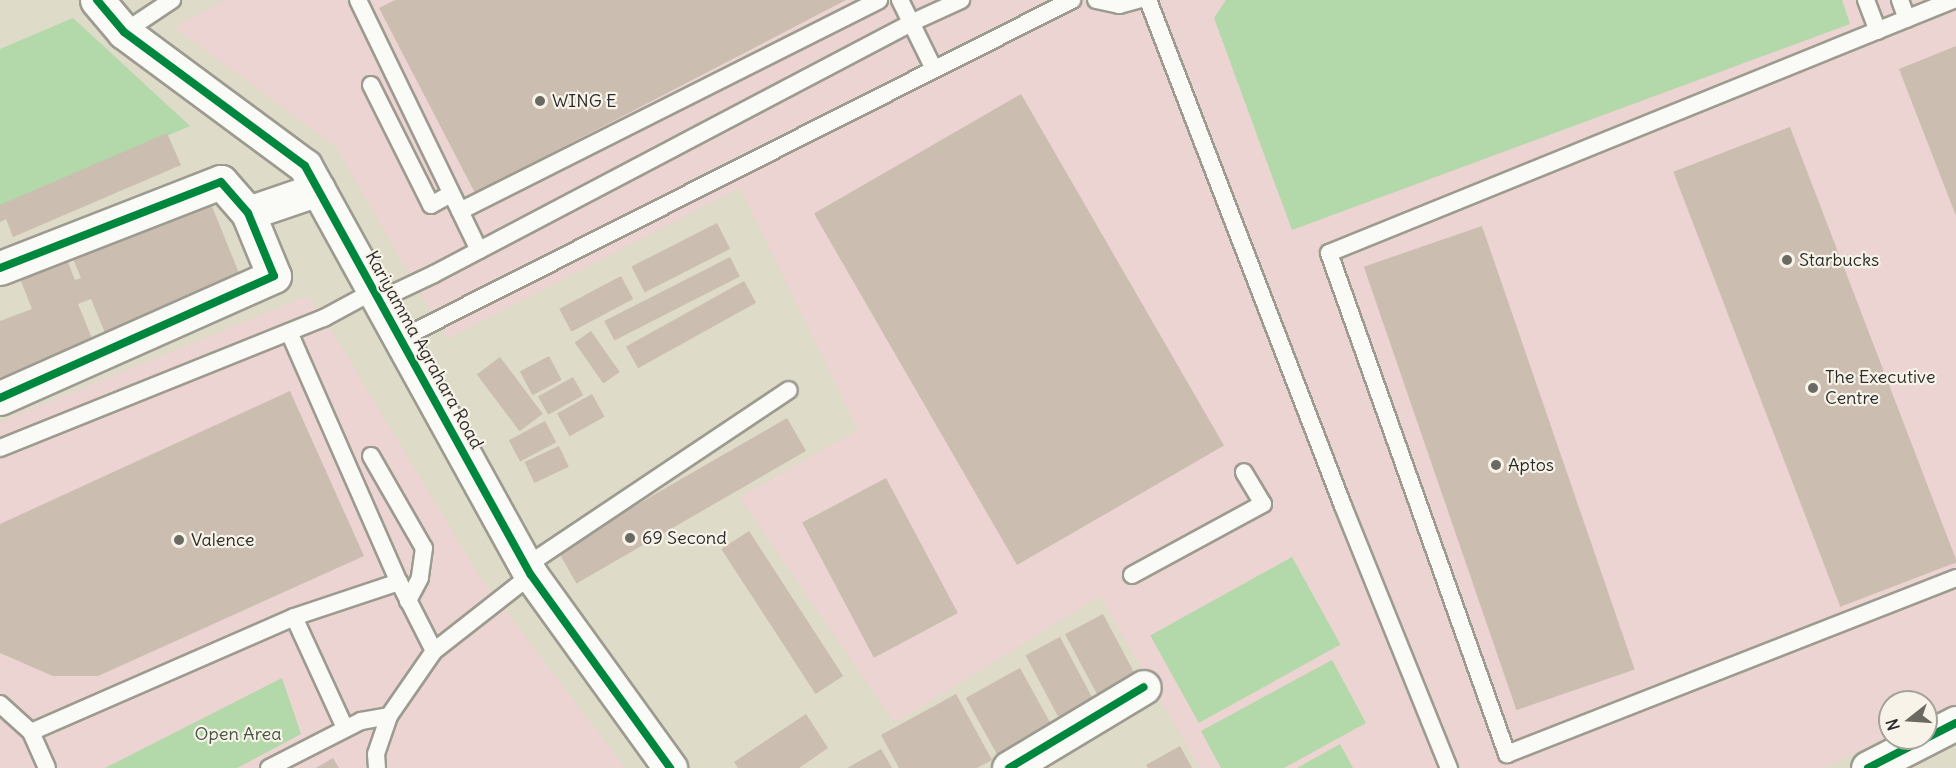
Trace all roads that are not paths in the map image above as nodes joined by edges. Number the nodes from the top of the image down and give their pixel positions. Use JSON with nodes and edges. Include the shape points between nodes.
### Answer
{"nodes":[{"id":1,"x":97,"y":0,"type":"edge"},
{"id":2,"x":172,"y":0,"type":"edge"},
{"id":3,"x":358,"y":0,"type":"edge"},
{"id":4,"x":879,"y":0,"type":"edge"},
{"id":5,"x":900,"y":0,"type":"edge"},
{"id":6,"x":961,"y":0,"type":"edge"},
{"id":7,"x":1072,"y":0,"type":"edge"},
{"id":8,"x":1096,"y":0,"type":"edge"},
{"id":9,"x":1138,"y":0,"type":"edge"},
{"id":10,"x":1148,"y":0,"type":"edge"},
{"id":11,"x":1866,"y":0,"type":"edge"},
{"id":12,"x":1899,"y":0,"type":"edge"},
{"id":13,"x":1953,"y":0,"type":"edge"},
{"id":14,"x":1906,"y":19,"type":"junction"},
{"id":15,"x":913,"y":22,"type":"junction"},
{"id":16,"x":1878,"y":31,"type":"junction"},
{"id":17,"x":124,"y":32,"type":"junction"},
{"id":18,"x":934,"y":69,"type":"junction"},
{"id":19,"x":371,"y":85,"type":"dead end"},
{"id":20,"x":318,"y":189,"type":"junction"},
{"id":21,"x":451,"y":194,"type":"junction"},
{"id":22,"x":460,"y":211,"type":"junction"},
{"id":23,"x":248,"y":213,"type":"junction"},
{"id":24,"x":479,"y":250,"type":"junction"},
{"id":25,"x":0,"y":268,"type":"edge"},
{"id":26,"x":376,"y":296,"type":"junction"},
{"id":27,"x":289,"y":332,"type":"junction"},
{"id":28,"x":400,"y":339,"type":"junction"},
{"id":29,"x":789,"y":390,"type":"dead end"},
{"id":30,"x":0,"y":398,"type":"edge"},
{"id":31,"x":0,"y":448,"type":"edge"},
{"id":32,"x":371,"y":456,"type":"dead end"},
{"id":33,"x":1244,"y":472,"type":"dead end"},
{"id":34,"x":529,"y":570,"type":"junction"},
{"id":35,"x":1132,"y":574,"type":"dead end"},
{"id":36,"x":1956,"y":578,"type":"edge"},
{"id":37,"x":399,"y":582,"type":"junction"},
{"id":38,"x":408,"y":601,"type":"junction"},
{"id":39,"x":294,"y":617,"type":"junction"},
{"id":40,"x":434,"y":651,"type":"junction"},
{"id":41,"x":1144,"y":687,"type":"dead end"},
{"id":42,"x":0,"y":705,"type":"edge"},
{"id":43,"x":389,"y":716,"type":"junction"},
{"id":44,"x":1956,"y":723,"type":"edge"},
{"id":45,"x":345,"y":728,"type":"junction"},
{"id":46,"x":31,"y":732,"type":"junction"},
{"id":47,"x":1446,"y":766,"type":"edge"},
{"id":48,"x":47,"y":768,"type":"edge"},
{"id":49,"x":269,"y":768,"type":"edge"},
{"id":50,"x":377,"y":768,"type":"edge"},
{"id":51,"x":670,"y":768,"type":"edge"},
{"id":52,"x":1009,"y":768,"type":"edge"},
{"id":53,"x":1868,"y":768,"type":"edge"}],
"edges":[{"from":1,"to":17,"type":"street","name":"Kariyamma Agrahara Road"},
{"from":2,"to":17,"type":"lane"},
{"from":3,"to":21,"type":"lane"},
{"from":4,"to":22,"type":"lane"},
{"from":5,"to":15,"type":"lane"},
{"from":6,"to":15,"type":"lane"},
{"from":7,"to":18,"type":"lane"},
{"from":8,"to":9,"type":"lane","via":[[1119,5]]},
{"from":10,"to":47,"type":"lane"},
{"from":11,"to":16,"type":"lane"},
{"from":12,"to":14,"type":"lane"},
{"from":13,"to":14,"type":"lane"},
{"from":14,"to":16,"type":"lane"},
{"from":15,"to":18,"type":"lane"},
{"from":15,"to":24,"type":"lane"},
{"from":16,"to":36,"type":"lane","via":[[1329,253],[1507,754]]},
{"from":17,"to":20,"type":"street","name":"Kariyamma Agrahara Road","via":[[305,166]]},
{"from":18,"to":28,"type":"lane"},
{"from":19,"to":21,"type":"lane","via":[[430,205]]},
{"from":20,"to":23,"type":"street"},
{"from":20,"to":26,"type":"street","name":"Kariyamma Agrahara Road"},
{"from":21,"to":22,"type":"lane"},
{"from":22,"to":24,"type":"lane"},
{"from":23,"to":25,"type":"street","via":[[221,182]]},
{"from":23,"to":30,"type":"street","via":[[274,276]]},
{"from":24,"to":26,"type":"lane"},
{"from":26,"to":27,"type":"lane"},
{"from":26,"to":28,"type":"street","name":"Kariyamma Agrahara Road"},
{"from":27,"to":31,"type":"lane"},
{"from":27,"to":37,"type":"lane"},
{"from":28,"to":34,"type":"street","name":"Kariyamma Agrahara Road"},
{"from":29,"to":34,"type":"lane"},
{"from":32,"to":38,"type":"lane","via":[[424,548],[420,578]]},
{"from":33,"to":35,"type":"lane","via":[[1263,504]]},
{"from":34,"to":40,"type":"lane"},
{"from":34,"to":51,"type":"street","name":"Kariyamma Agrahara Road"},
{"from":37,"to":38,"type":"lane"},
{"from":37,"to":39,"type":"lane"},
{"from":38,"to":40,"type":"lane"},
{"from":39,"to":45,"type":"lane"},
{"from":39,"to":46,"type":"lane"},
{"from":40,"to":43,"type":"lane"},
{"from":41,"to":52,"type":"street"},
{"from":42,"to":46,"type":"lane"},
{"from":43,"to":45,"type":"lane"},
{"from":43,"to":50,"type":"lane","via":[[376,754]]},
{"from":44,"to":53,"type":"street"},
{"from":45,"to":49,"type":"lane"},
{"from":46,"to":48,"type":"lane"}]}
